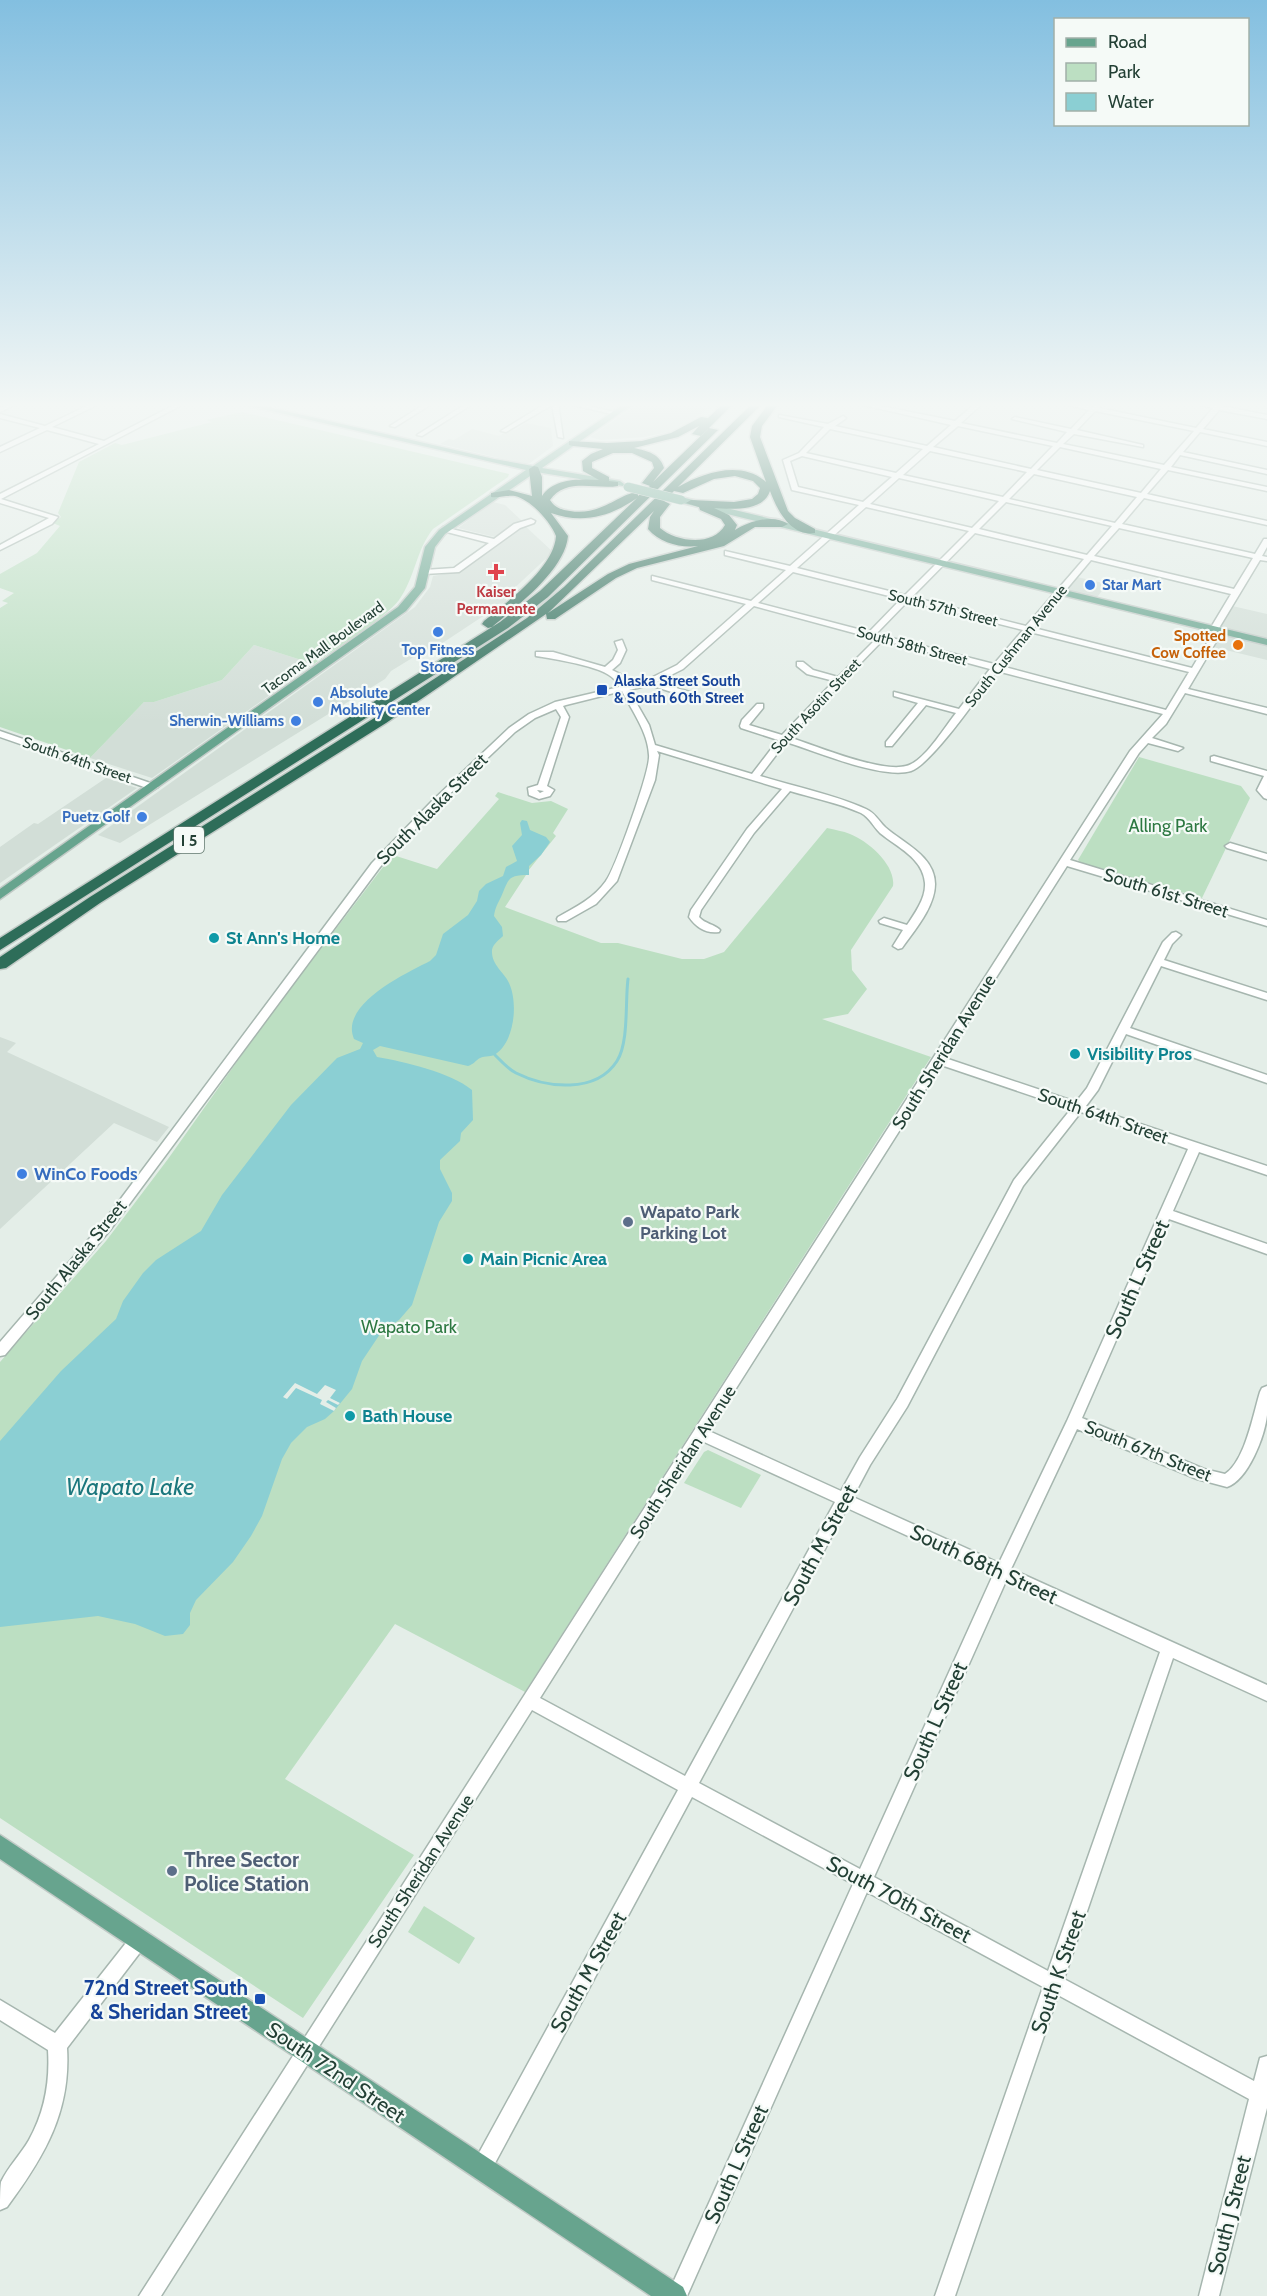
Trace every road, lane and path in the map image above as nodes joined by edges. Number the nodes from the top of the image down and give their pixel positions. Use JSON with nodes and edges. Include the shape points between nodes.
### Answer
{"nodes":[{"id":1,"x":27,"y":509,"type":"edge"},
{"id":2,"x":475,"y":509,"type":"edge"},
{"id":3,"x":541,"y":509,"type":"edge"},
{"id":4,"x":543,"y":509,"type":"edge"},
{"id":5,"x":552,"y":509,"type":"edge"},
{"id":6,"x":603,"y":509,"type":"edge"},
{"id":7,"x":612,"y":509,"type":"edge"},
{"id":8,"x":630,"y":509,"type":"edge"},
{"id":9,"x":649,"y":509,"type":"edge"},
{"id":10,"x":668,"y":509,"type":"edge"},
{"id":11,"x":668,"y":509,"type":"edge"},
{"id":12,"x":702,"y":509,"type":"edge"},
{"id":13,"x":718,"y":509,"type":"edge"},
{"id":14,"x":782,"y":509,"type":"edge"},
{"id":15,"x":859,"y":509,"type":"edge"},
{"id":16,"x":882,"y":509,"type":"edge"},
{"id":17,"x":995,"y":509,"type":"edge"},
{"id":18,"x":1045,"y":509,"type":"edge"},
{"id":19,"x":1129,"y":509,"type":"edge"},
{"id":20,"x":1205,"y":509,"type":"edge"},
{"id":21,"x":546,"y":515,"type":"junction"},
{"id":22,"x":531,"y":521,"type":"dead end"},
{"id":23,"x":1267,"y":523,"type":"edge"},
{"id":24,"x":782,"y":524,"type":"junction"},
{"id":25,"x":1116,"y":525,"type":"junction"},
{"id":26,"x":446,"y":529,"type":"junction"},
{"id":27,"x":974,"y":530,"type":"junction"},
{"id":28,"x":811,"y":531,"type":"junction"},
{"id":29,"x":829,"y":536,"type":"junction"},
{"id":30,"x":1267,"y":541,"type":"edge"},
{"id":31,"x":496,"y":542,"type":"junction"},
{"id":32,"x":0,"y":548,"type":"edge"},
{"id":33,"x":728,"y":553,"type":"dead end"},
{"id":34,"x":1088,"y":557,"type":"junction"},
{"id":35,"x":1257,"y":557,"type":"junction"},
{"id":36,"x":1267,"y":559,"type":"edge"},
{"id":37,"x":941,"y":563,"type":"junction"},
{"id":38,"x":791,"y":569,"type":"junction"},
{"id":39,"x":424,"y":572,"type":"junction"},
{"id":40,"x":655,"y":578,"type":"dead end"},
{"id":41,"x":1059,"y":592,"type":"junction"},
{"id":42,"x":1235,"y":592,"type":"junction"},
{"id":43,"x":906,"y":598,"type":"junction"},
{"id":44,"x":753,"y":604,"type":"junction"},
{"id":45,"x":539,"y":624,"type":"junction"},
{"id":46,"x":1028,"y":629,"type":"junction"},
{"id":47,"x":1216,"y":630,"type":"junction"},
{"id":48,"x":476,"y":634,"type":"junction"},
{"id":49,"x":870,"y":635,"type":"junction"},
{"id":50,"x":881,"y":638,"type":"junction"},
{"id":51,"x":619,"y":642,"type":"dead end"},
{"id":52,"x":1267,"y":642,"type":"edge"},
{"id":53,"x":539,"y":654,"type":"dead end"},
{"id":54,"x":800,"y":664,"type":"dead end"},
{"id":55,"x":995,"y":668,"type":"junction"},
{"id":56,"x":606,"y":670,"type":"junction"},
{"id":57,"x":1194,"y":671,"type":"junction"},
{"id":58,"x":840,"y":680,"type":"junction"},
{"id":59,"x":650,"y":682,"type":"junction"},
{"id":60,"x":626,"y":689,"type":"junction"},
{"id":61,"x":1182,"y":690,"type":"junction"},
{"id":62,"x":897,"y":694,"type":"dead end"},
{"id":63,"x":693,"y":696,"type":"dead end"},
{"id":64,"x":924,"y":701,"type":"junction"},
{"id":65,"x":558,"y":704,"type":"junction"},
{"id":66,"x":760,"y":706,"type":"dead end"},
{"id":67,"x":1267,"y":711,"type":"edge"},
{"id":68,"x":962,"y":712,"type":"junction"},
{"id":69,"x":1169,"y":713,"type":"junction"},
{"id":70,"x":381,"y":720,"type":"junction"},
{"id":71,"x":0,"y":734,"type":"edge"},
{"id":72,"x":784,"y":738,"type":"junction"},
{"id":73,"x":1145,"y":739,"type":"junction"},
{"id":74,"x":889,"y":744,"type":"dead end"},
{"id":75,"x":653,"y":747,"type":"junction"},
{"id":76,"x":1178,"y":748,"type":"dead end"},
{"id":77,"x":1214,"y":759,"type":"dead end"},
{"id":78,"x":1267,"y":776,"type":"edge"},
{"id":79,"x":754,"y":778,"type":"junction"},
{"id":80,"x":249,"y":786,"type":"junction"},
{"id":81,"x":153,"y":787,"type":"junction"},
{"id":82,"x":542,"y":787,"type":"dead end"},
{"id":83,"x":788,"y":788,"type":"junction"},
{"id":84,"x":1265,"y":795,"type":"edge"},
{"id":85,"x":1230,"y":846,"type":"dead end"},
{"id":86,"x":1267,"y":857,"type":"edge"},
{"id":87,"x":1065,"y":862,"type":"junction"},
{"id":88,"x":0,"y":895,"type":"edge"},
{"id":89,"x":562,"y":919,"type":"dead end"},
{"id":90,"x":884,"y":921,"type":"dead end"},
{"id":91,"x":1267,"y":923,"type":"edge"},
{"id":92,"x":910,"y":929,"type":"junction"},
{"id":93,"x":715,"y":930,"type":"dead end"},
{"id":94,"x":1176,"y":935,"type":"dead end"},
{"id":95,"x":2,"y":943,"type":"edge"},
{"id":96,"x":898,"y":946,"type":"dead end"},
{"id":97,"x":1158,"y":962,"type":"junction"},
{"id":98,"x":0,"y":964,"type":"edge"},
{"id":99,"x":1267,"y":997,"type":"edge"},
{"id":100,"x":1122,"y":1029,"type":"junction"},
{"id":101,"x":939,"y":1060,"type":"junction"},
{"id":102,"x":1267,"y":1079,"type":"edge"},
{"id":103,"x":1080,"y":1107,"type":"junction"},
{"id":104,"x":1195,"y":1147,"type":"junction"},
{"id":105,"x":1266,"y":1170,"type":"edge"},
{"id":106,"x":1166,"y":1213,"type":"junction"},
{"id":107,"x":1267,"y":1250,"type":"edge"},
{"id":108,"x":0,"y":1351,"type":"edge"},
{"id":109,"x":1267,"y":1392,"type":"edge"},
{"id":110,"x":1074,"y":1421,"type":"junction"},
{"id":111,"x":702,"y":1434,"type":"junction"},
{"id":112,"x":844,"y":1500,"type":"junction"},
{"id":113,"x":1003,"y":1573,"type":"junction"},
{"id":114,"x":1169,"y":1648,"type":"junction"},
{"id":115,"x":1267,"y":1693,"type":"edge"},
{"id":116,"x":530,"y":1701,"type":"junction"},
{"id":117,"x":689,"y":1787,"type":"junction"},
{"id":118,"x":0,"y":1846,"type":"edge"},
{"id":119,"x":864,"y":1880,"type":"junction"},
{"id":120,"x":139,"y":1940,"type":"junction"},
{"id":121,"x":1054,"y":1983,"type":"junction"},
{"id":122,"x":0,"y":2009,"type":"edge"},
{"id":123,"x":57,"y":2045,"type":"junction"},
{"id":124,"x":306,"y":2051,"type":"junction"},
{"id":125,"x":1267,"y":2065,"type":"edge"},
{"id":126,"x":1263,"y":2096,"type":"edge"},
{"id":127,"x":481,"y":2169,"type":"junction"},
{"id":128,"x":0,"y":2200,"type":"edge"},
{"id":129,"x":149,"y":2296,"type":"edge"},
{"id":130,"x":675,"y":2296,"type":"edge"},
{"id":131,"x":945,"y":2296,"type":"edge"},
{"id":132,"x":1209,"y":2296,"type":"edge"}],
"edges":[{"from":1,"to":32,"type":"street","via":[[54,517]]},
{"from":2,"to":26,"type":"main road","name":"Tacoma Mall Boulevard"},
{"from":3,"to":21,"type":"highway"},
{"from":4,"to":21,"type":"highway"},
{"from":5,"to":7,"type":"highway","via":[[586,516]]},
{"from":6,"to":48,"type":"highway","via":[[520,601]]},
{"from":8,"to":80,"type":"highway","number":"I 5","via":[[527,608]]},
{"from":9,"to":70,"type":"highway","number":"I 5","via":[[548,607],[502,642]]},
{"from":10,"to":12,"type":"highway","via":[[653,522],[662,536],[697,542],[728,532],[728,519]]},
{"from":11,"to":45,"type":"highway"},
{"from":13,"to":24,"type":"main road"},
{"from":14,"to":28,"type":"highway","via":[[790,520]]},
{"from":15,"to":29,"type":"street","name":"South Alaska Street"},
{"from":16,"to":27,"type":"street"},
{"from":17,"to":27,"type":"street"},
{"from":18,"to":25,"type":"street"},
{"from":19,"to":25,"type":"street","name":"South Cushman Avenue"},
{"from":20,"to":23,"type":"street"},
{"from":21,"to":48,"type":"highway","via":[[563,539],[557,556]]},
{"from":22,"to":31,"type":"street","via":[[520,524]]},
{"from":24,"to":28,"type":"main road"},
{"from":24,"to":45,"type":"highway","via":[[749,525],[720,544],[633,566]]},
{"from":25,"to":34,"type":"street","name":"South Cushman Avenue"},
{"from":25,"to":35,"type":"street"},
{"from":26,"to":31,"type":"street"},
{"from":26,"to":39,"type":"main road","name":"Tacoma Mall Boulevard","via":[[430,548]]},
{"from":27,"to":34,"type":"street"},
{"from":27,"to":37,"type":"street"},
{"from":28,"to":29,"type":"main road"},
{"from":29,"to":37,"type":"main road"},
{"from":29,"to":38,"type":"street","name":"South Alaska Street"},
{"from":30,"to":35,"type":"street","name":"South Sheridan Avenue"},
{"from":31,"to":39,"type":"street","via":[[456,570]]},
{"from":33,"to":38,"type":"street","name":"South 57th Street"},
{"from":34,"to":41,"type":"street","name":"South Cushman Avenue"},
{"from":34,"to":42,"type":"street"},
{"from":35,"to":36,"type":"street"},
{"from":35,"to":42,"type":"street","name":"South Sheridan Avenue"},
{"from":37,"to":41,"type":"main road"},
{"from":37,"to":43,"type":"street"},
{"from":38,"to":43,"type":"street","name":"South 57th Street"},
{"from":38,"to":44,"type":"street","name":"South Alaska Street"},
{"from":39,"to":81,"type":"main road","name":"Tacoma Mall Boulevard","via":[[418,590],[402,609]]},
{"from":40,"to":44,"type":"street","name":"South 58th Street"},
{"from":41,"to":46,"type":"street","name":"South Cushman Avenue"},
{"from":41,"to":47,"type":"main road"},
{"from":42,"to":47,"type":"street","name":"South Sheridan Avenue"},
{"from":43,"to":46,"type":"street","name":"South 57th Street"},
{"from":43,"to":49,"type":"street"},
{"from":44,"to":49,"type":"street","name":"South 58th Street"},
{"from":44,"to":59,"type":"street","name":"South Alaska Street","via":[[685,663]]},
{"from":45,"to":70,"type":"highway","via":[[449,686]]},
{"from":46,"to":55,"type":"street","name":"South Cushman Avenue"},
{"from":46,"to":57,"type":"street","name":"South 57th Street"},
{"from":47,"to":52,"type":"main road"},
{"from":47,"to":57,"type":"street","name":"South Sheridan Avenue"},
{"from":48,"to":80,"type":"highway"},
{"from":49,"to":50,"type":"street","name":"South 58th Street"},
{"from":50,"to":55,"type":"street","name":"South 58th Street"},
{"from":50,"to":58,"type":"street","name":"South Asotin Street"},
{"from":51,"to":56,"type":"street","via":[[622,650],[617,661]]},
{"from":53,"to":56,"type":"street"},
{"from":54,"to":58,"type":"street","via":[[810,672]]},
{"from":55,"to":68,"type":"street","name":"South Cushman Avenue"},
{"from":55,"to":69,"type":"street","name":"South 58th Street"},
{"from":56,"to":60,"type":"street","via":[[618,676]]},
{"from":57,"to":61,"type":"street","name":"South Sheridan Avenue"},
{"from":58,"to":72,"type":"street","name":"South Asotin Street"},
{"from":59,"to":60,"type":"street","name":"South Alaska Street"},
{"from":59,"to":63,"type":"street"},
{"from":60,"to":65,"type":"street","name":"South Alaska Street"},
{"from":60,"to":75,"type":"street"},
{"from":61,"to":67,"type":"street"},
{"from":61,"to":69,"type":"street","name":"South Sheridan Avenue"},
{"from":62,"to":64,"type":"street"},
{"from":64,"to":68,"type":"street"},
{"from":64,"to":74,"type":"street"},
{"from":65,"to":82,"type":"street","via":[[565,717]]},
{"from":65,"to":108,"type":"street","name":"South Alaska Street","via":[[512,730],[376,865],[106,1227]]},
{"from":66,"to":72,"type":"street","via":[[744,726]]},
{"from":68,"to":72,"type":"street","name":"South Cushman Avenue","via":[[926,758],[898,771],[872,768]]},
{"from":69,"to":73,"type":"street","name":"South Sheridan Avenue"},
{"from":70,"to":98,"type":"highway","number":"I 5"},
{"from":71,"to":81,"type":"street","name":"South 64th Street"},
{"from":72,"to":79,"type":"street","name":"South Asotin Street"},
{"from":73,"to":76,"type":"street"},
{"from":73,"to":87,"type":"street","name":"South Sheridan Avenue"},
{"from":75,"to":79,"type":"street"},
{"from":75,"to":89,"type":"street","via":[[650,780],[612,881],[592,902]]},
{"from":77,"to":78,"type":"street"},
{"from":78,"to":84,"type":"street"},
{"from":79,"to":83,"type":"street"},
{"from":80,"to":95,"type":"highway","number":"I 5"},
{"from":81,"to":88,"type":"main road","name":"Tacoma Mall Boulevard"},
{"from":83,"to":92,"type":"street","via":[[873,816],[882,829],[910,848],[926,868],[931,887],[929,900]]},
{"from":83,"to":93,"type":"street","via":[[750,831],[699,905],[694,916],[697,922]]},
{"from":85,"to":86,"type":"street"},
{"from":87,"to":91,"type":"street","name":"South 61st Street"},
{"from":87,"to":101,"type":"street","name":"South Sheridan Avenue"},
{"from":90,"to":92,"type":"street"},
{"from":92,"to":96,"type":"street"},
{"from":94,"to":97,"type":"street","name":"South M Street"},
{"from":97,"to":99,"type":"street"},
{"from":97,"to":100,"type":"street","name":"South M Street"},
{"from":100,"to":102,"type":"street"},
{"from":100,"to":103,"type":"street","name":"South M Street"},
{"from":101,"to":103,"type":"street","name":"South 64th Street"},
{"from":101,"to":111,"type":"street","name":"South Sheridan Avenue"},
{"from":103,"to":104,"type":"street","name":"South 64th Street"},
{"from":103,"to":112,"type":"street","name":"South M Street","via":[[1018,1183],[908,1392]]},
{"from":104,"to":105,"type":"street","name":"South 64th Street"},
{"from":104,"to":106,"type":"street","name":"South L Street"},
{"from":106,"to":107,"type":"street"},
{"from":106,"to":110,"type":"street","name":"South L Street"},
{"from":109,"to":110,"type":"street","name":"South 67th Street","via":[[1238,1473],[1231,1480],[1221,1481],[1193,1472]]},
{"from":110,"to":113,"type":"street","name":"South L Street"},
{"from":111,"to":112,"type":"street","name":"South 68th Street"},
{"from":111,"to":116,"type":"street","name":"South Sheridan Avenue"},
{"from":112,"to":113,"type":"street","name":"South 68th Street"},
{"from":112,"to":117,"type":"street","name":"South M Street"},
{"from":113,"to":114,"type":"street","name":"South 68th Street"},
{"from":113,"to":119,"type":"street","name":"South L Street"},
{"from":114,"to":115,"type":"street","name":"South 68th Street"},
{"from":114,"to":121,"type":"street","name":"South K Street"},
{"from":116,"to":117,"type":"street","name":"South 70th Street"},
{"from":116,"to":124,"type":"street","name":"South Sheridan Avenue"},
{"from":117,"to":119,"type":"street","name":"South 70th Street"},
{"from":117,"to":127,"type":"street","name":"South M Street"},
{"from":118,"to":120,"type":"main road","name":"South 72nd Street"},
{"from":119,"to":121,"type":"street","name":"South 70th Street"},
{"from":119,"to":130,"type":"street","name":"South L Street"},
{"from":120,"to":123,"type":"street"},
{"from":120,"to":124,"type":"main road","name":"South 72nd Street"},
{"from":121,"to":126,"type":"street","name":"South 70th Street"},
{"from":121,"to":131,"type":"street","name":"South K Street"},
{"from":122,"to":123,"type":"street"},
{"from":123,"to":128,"type":"street","via":[[58,2087],[46,2129]]},
{"from":124,"to":127,"type":"main road","name":"South 72nd Street"},
{"from":124,"to":129,"type":"street","name":"South Sheridan Avenue"},
{"from":125,"to":126,"type":"street","name":"South J Street"},
{"from":126,"to":132,"type":"street","name":"South J Street"},
{"from":127,"to":130,"type":"main road","name":"South 72nd Street"}]}
